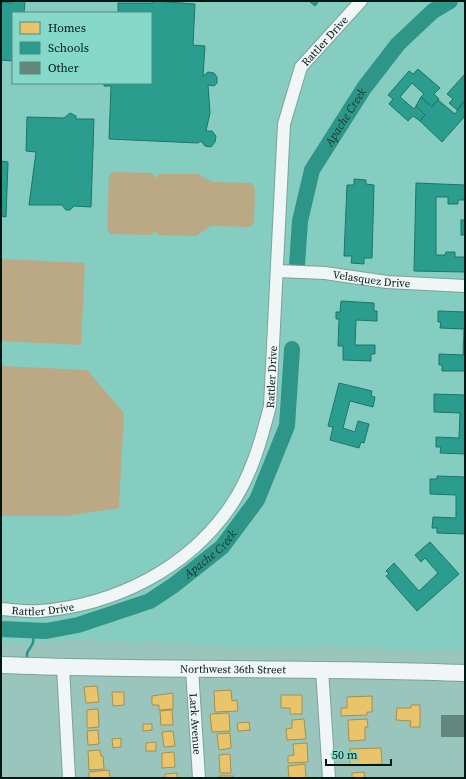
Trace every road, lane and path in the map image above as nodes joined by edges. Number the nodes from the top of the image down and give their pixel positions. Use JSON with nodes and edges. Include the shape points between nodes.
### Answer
{"nodes":[{"id":1,"x":361,"y":1,"type":"edge"},
{"id":2,"x":278,"y":271,"type":"junction"},
{"id":3,"x":465,"y":286,"type":"edge"},
{"id":4,"x":1,"y":609,"type":"edge"},
{"id":5,"x":1,"y":665,"type":"edge"},
{"id":6,"x":63,"y":667,"type":"junction"},
{"id":7,"x":192,"y":669,"type":"junction"},
{"id":8,"x":322,"y":669,"type":"junction"},
{"id":9,"x":465,"y":672,"type":"edge"},
{"id":10,"x":69,"y":778,"type":"edge"},
{"id":11,"x":199,"y":778,"type":"edge"},
{"id":12,"x":329,"y":778,"type":"edge"}],
"edges":[{"from":1,"to":2,"type":"street","name":"Rattler Drive","via":[[299,72],[284,124]]},
{"from":2,"to":3,"type":"street","name":"Velasquez Drive","via":[[325,273],[387,282]]},
{"from":2,"to":4,"type":"street","name":"Rattler Drive","via":[[270,406],[259,447],[246,479],[230,507],[182,558],[145,582],[120,594],[77,606],[39,611]]},
{"from":5,"to":6,"type":"main road","name":"Northwest 36th Street"},
{"from":6,"to":7,"type":"main road","name":"Northwest 36th Street"},
{"from":6,"to":10,"type":"street"},
{"from":7,"to":8,"type":"main road","name":"Northwest 36th Street"},
{"from":7,"to":11,"type":"street","name":"Lark Avenue"},
{"from":8,"to":9,"type":"main road","name":"Northwest 36th Street"},
{"from":8,"to":12,"type":"street"}]}
